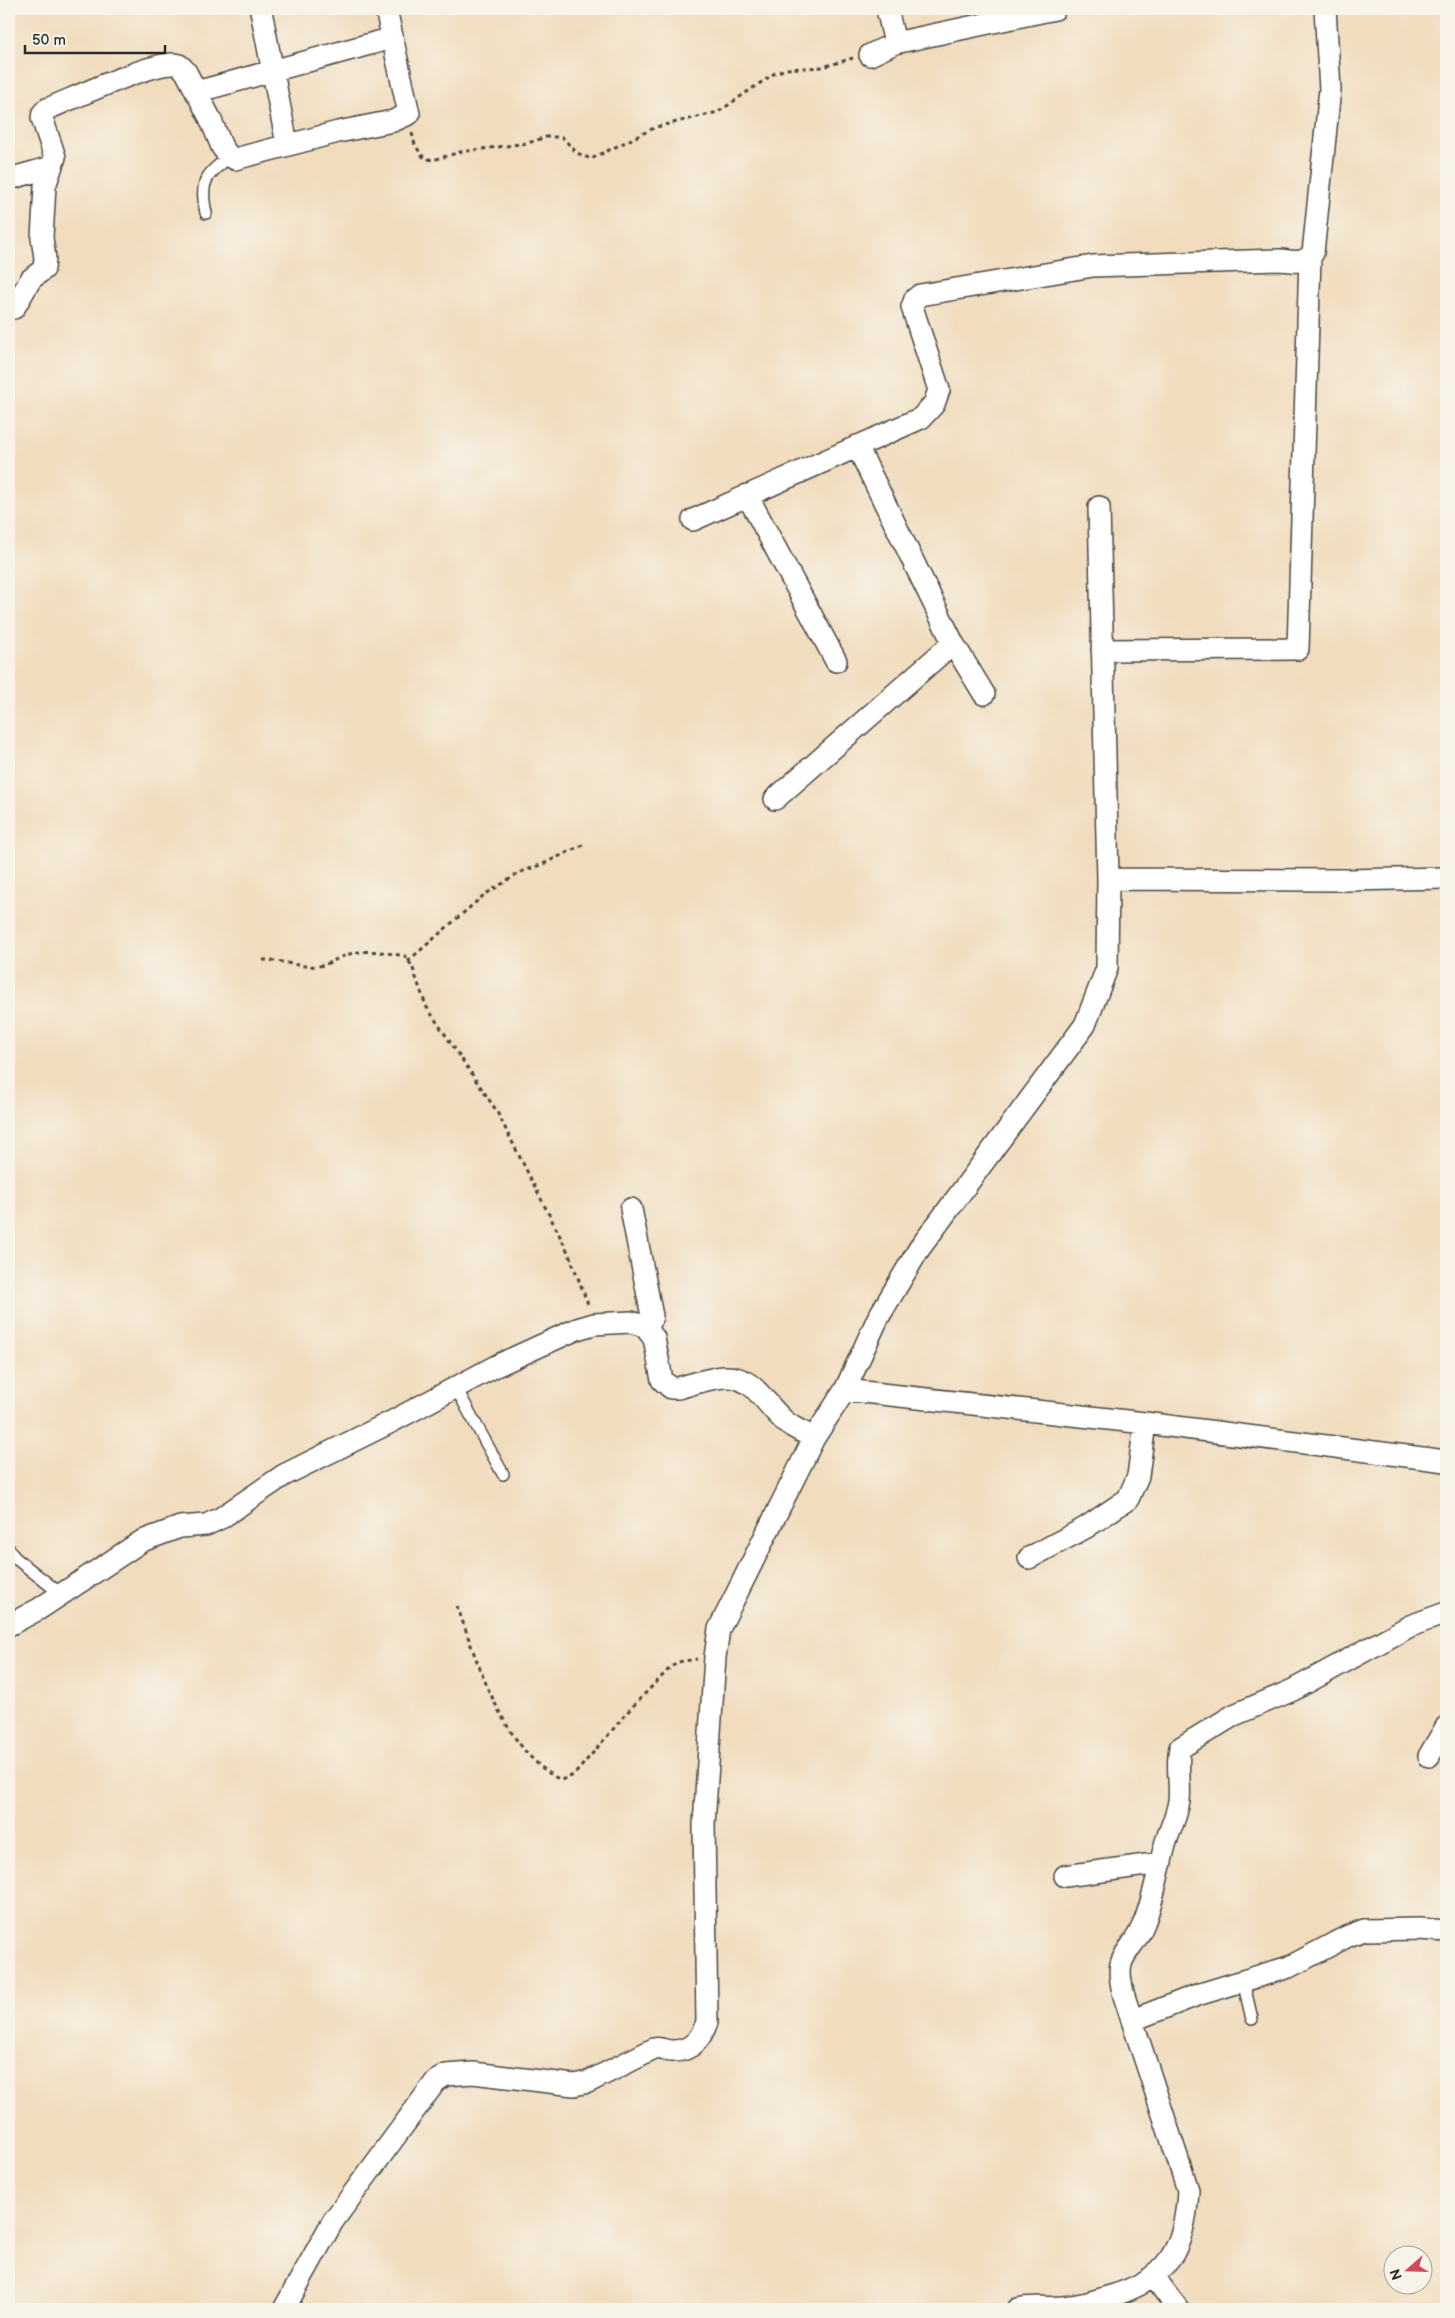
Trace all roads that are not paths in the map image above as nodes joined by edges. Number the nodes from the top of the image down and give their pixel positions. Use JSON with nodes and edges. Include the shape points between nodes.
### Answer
{"nodes":[{"id":1,"x":386,"y":9,"type":"edge"},
{"id":2,"x":887,"y":9,"type":"edge"},
{"id":3,"x":1055,"y":9,"type":"edge"},
{"id":4,"x":1326,"y":9,"type":"edge"},
{"id":5,"x":261,"y":11,"type":"dead end"},
{"id":6,"x":392,"y":38,"type":"junction"},
{"id":7,"x":895,"y":43,"type":"junction"},
{"id":8,"x":870,"y":55,"type":"road end"},
{"id":9,"x":272,"y":72,"type":"junction"},
{"id":10,"x":196,"y":92,"type":"junction"},
{"id":11,"x":286,"y":144,"type":"junction"},
{"id":12,"x":231,"y":156,"type":"junction"},
{"id":13,"x":51,"y":167,"type":"junction"},
{"id":14,"x":9,"y":179,"type":"edge"},
{"id":15,"x":206,"y":213,"type":"dead end"},
{"id":16,"x":1310,"y":258,"type":"junction"},
{"id":17,"x":14,"y":308,"type":"dead end"},
{"id":18,"x":858,"y":446,"type":"junction"},
{"id":19,"x":748,"y":495,"type":"junction"},
{"id":20,"x":1099,"y":507,"type":"dead end"},
{"id":21,"x":693,"y":520,"type":"dead end"},
{"id":22,"x":953,"y":643,"type":"junction"},
{"id":23,"x":1102,"y":650,"type":"junction"},
{"id":24,"x":836,"y":661,"type":"dead end"},
{"id":25,"x":984,"y":694,"type":"dead end"},
{"id":26,"x":775,"y":799,"type":"dead end"},
{"id":27,"x":1446,"y":878,"type":"edge"},
{"id":28,"x":1108,"y":879,"type":"junction"},
{"id":29,"x":631,"y":1209,"type":"dead end"},
{"id":30,"x":648,"y":1329,"type":"junction"},
{"id":31,"x":456,"y":1388,"type":"junction"},
{"id":32,"x":845,"y":1390,"type":"junction"},
{"id":33,"x":1145,"y":1423,"type":"junction"},
{"id":34,"x":814,"y":1438,"type":"junction"},
{"id":35,"x":1446,"y":1461,"type":"edge"},
{"id":36,"x":503,"y":1474,"type":"dead end"},
{"id":37,"x":9,"y":1549,"type":"edge"},
{"id":38,"x":1029,"y":1558,"type":"dead end"},
{"id":39,"x":61,"y":1594,"type":"junction"},
{"id":40,"x":1446,"y":1613,"type":"edge"},
{"id":41,"x":9,"y":1625,"type":"edge"},
{"id":42,"x":1446,"y":1727,"type":"edge"},
{"id":43,"x":1428,"y":1756,"type":"dead end"},
{"id":44,"x":1161,"y":1863,"type":"junction"},
{"id":45,"x":1065,"y":1876,"type":"dead end"},
{"id":46,"x":1446,"y":1931,"type":"edge"},
{"id":47,"x":1243,"y":1981,"type":"junction"},
{"id":48,"x":1252,"y":2019,"type":"dead end"},
{"id":49,"x":1133,"y":2020,"type":"junction"},
{"id":50,"x":1154,"y":2277,"type":"junction"},
{"id":51,"x":284,"y":2309,"type":"edge"},
{"id":52,"x":1018,"y":2309,"type":"edge"},
{"id":53,"x":1178,"y":2309,"type":"edge"}],
"edges":[{"from":1,"to":6,"type":"street"},
{"from":2,"to":7,"type":"street"},
{"from":3,"to":7,"type":"street"},
{"from":4,"to":16,"type":"street","via":[[1330,89],[1313,254]]},
{"from":5,"to":9,"type":"street"},
{"from":6,"to":9,"type":"street"},
{"from":6,"to":11,"type":"street","via":[[409,114],[393,121]]},
{"from":7,"to":8,"type":"street"},
{"from":9,"to":10,"type":"street"},
{"from":9,"to":11,"type":"street"},
{"from":10,"to":12,"type":"street","via":[[222,147]]},
{"from":10,"to":13,"type":"street","via":[[180,66],[163,64],[47,109],[42,118],[55,157]]},
{"from":11,"to":12,"type":"street","via":[[235,159]]},
{"from":12,"to":15,"type":"lane","via":[[206,178],[202,195]]},
{"from":13,"to":14,"type":"street"},
{"from":13,"to":17,"type":"street","via":[[43,208],[44,270],[31,279]]},
{"from":16,"to":18,"type":"street","via":[[1301,262],[1093,266],[920,294],[912,307],[939,390],[934,404],[920,418]]},
{"from":16,"to":23,"type":"street","via":[[1298,649]]},
{"from":18,"to":19,"type":"street"},
{"from":18,"to":22,"type":"street"},
{"from":19,"to":21,"type":"street"},
{"from":19,"to":24,"type":"street"},
{"from":20,"to":23,"type":"street"},
{"from":22,"to":25,"type":"street"},
{"from":22,"to":26,"type":"street"},
{"from":23,"to":28,"type":"street"},
{"from":27,"to":28,"type":"street"},
{"from":28,"to":32,"type":"street","via":[[1107,968],[1085,1025],[919,1249],[878,1318]]},
{"from":29,"to":30,"type":"street","via":[[652,1316]]},
{"from":30,"to":31,"type":"street","via":[[631,1322],[594,1324],[577,1329]]},
{"from":30,"to":34,"type":"street","via":[[654,1338],[660,1375],[671,1388],[724,1377],[747,1381],[788,1424]]},
{"from":31,"to":36,"type":"lane"},
{"from":31,"to":39,"type":"street","via":[[284,1474],[221,1518],[206,1525],[180,1527],[142,1541]]},
{"from":32,"to":33,"type":"street"},
{"from":32,"to":34,"type":"street"},
{"from":33,"to":35,"type":"street"},
{"from":33,"to":38,"type":"street","via":[[1138,1476],[1128,1499],[1086,1528]]},
{"from":34,"to":51,"type":"street","via":[[719,1629],[704,1824],[707,2022],[701,2038],[696,2044],[674,2051],[660,2047],[654,2049],[588,2082],[574,2085],[473,2074],[446,2075],[436,2081],[333,2222]]},
{"from":37,"to":39,"type":"lane","via":[[14,1557]]},
{"from":39,"to":41,"type":"street"},
{"from":40,"to":44,"type":"street","via":[[1410,1626],[1293,1690],[1234,1715],[1185,1743],[1178,1754],[1179,1804]]},
{"from":42,"to":43,"type":"street"},
{"from":44,"to":45,"type":"street"},
{"from":44,"to":49,"type":"street","via":[[1144,1924],[1119,1968]]},
{"from":46,"to":47,"type":"street","via":[[1364,1930],[1289,1967]]},
{"from":47,"to":48,"type":"lane"},
{"from":47,"to":49,"type":"street","via":[[1197,1994]]},
{"from":49,"to":50,"type":"street","via":[[1188,2190],[1182,2234],[1169,2262]]},
{"from":50,"to":52,"type":"street","via":[[1135,2290],[1097,2301],[1064,2307]]},
{"from":50,"to":53,"type":"street"}]}
